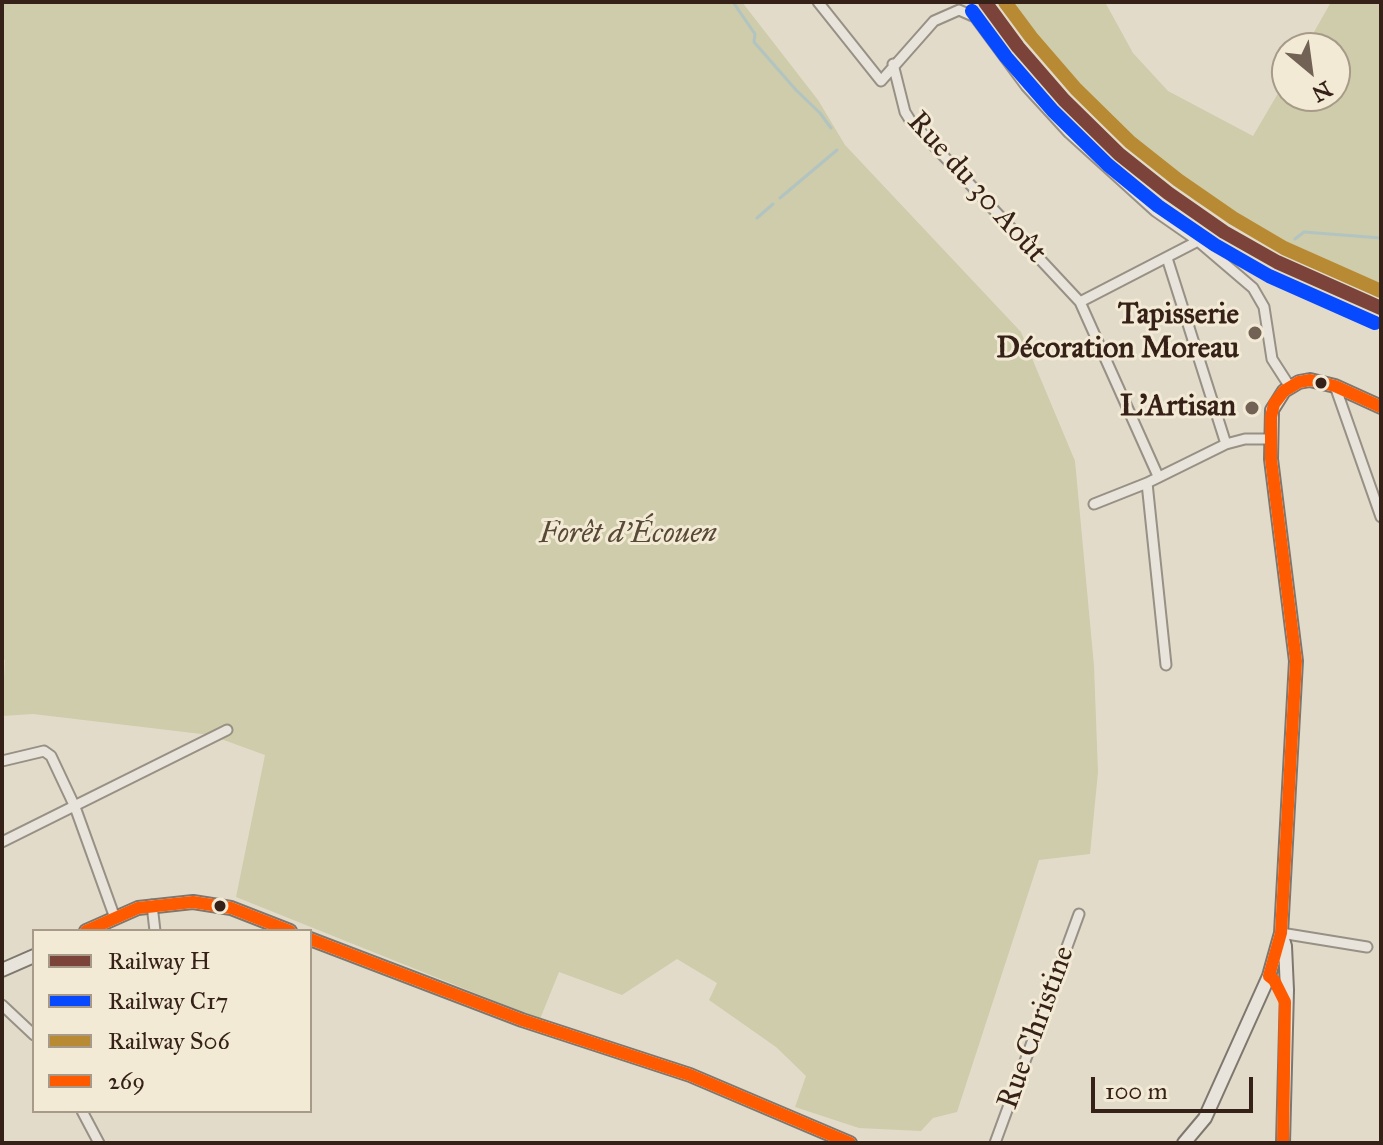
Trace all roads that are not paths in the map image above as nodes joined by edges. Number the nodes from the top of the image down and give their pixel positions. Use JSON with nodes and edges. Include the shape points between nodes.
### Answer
{"nodes":[{"id":1,"x":818,"y":2,"type":"edge"},
{"id":2,"x":893,"y":64,"type":"junction"},
{"id":3,"x":1198,"y":241,"type":"junction"},
{"id":4,"x":1167,"y":258,"type":"junction"},
{"id":5,"x":1080,"y":302,"type":"junction"},
{"id":6,"x":1335,"y":386,"type":"junction"},
{"id":7,"x":1290,"y":387,"type":"junction"},
{"id":8,"x":1381,"y":407,"type":"edge"},
{"id":9,"x":1270,"y":439,"type":"junction"},
{"id":10,"x":1226,"y":444,"type":"junction"},
{"id":11,"x":1158,"y":476,"type":"junction"},
{"id":12,"x":1147,"y":483,"type":"junction"},
{"id":13,"x":1094,"y":504,"type":"dead end"},
{"id":14,"x":1381,"y":517,"type":"edge"},
{"id":15,"x":1166,"y":665,"type":"dead end"},
{"id":16,"x":227,"y":730,"type":"dead end"},
{"id":17,"x":2,"y":761,"type":"edge"},
{"id":18,"x":75,"y":807,"type":"junction"},
{"id":19,"x":2,"y":842,"type":"edge"},
{"id":20,"x":152,"y":905,"type":"junction"},
{"id":21,"x":1079,"y":914,"type":"dead end"},
{"id":22,"x":115,"y":918,"type":"junction"},
{"id":23,"x":90,"y":929,"type":"edge"},
{"id":24,"x":155,"y":929,"type":"edge"},
{"id":25,"x":285,"y":929,"type":"edge"},
{"id":26,"x":1281,"y":933,"type":"junction"},
{"id":27,"x":312,"y":940,"type":"edge"},
{"id":28,"x":1367,"y":947,"type":"dead end"},
{"id":29,"x":32,"y":957,"type":"edge"},
{"id":30,"x":2,"y":970,"type":"edge"},
{"id":31,"x":1269,"y":976,"type":"junction"},
{"id":32,"x":1285,"y":1002,"type":"junction"},
{"id":33,"x":2,"y":1005,"type":"edge"},
{"id":34,"x":32,"y":1033,"type":"edge"},
{"id":35,"x":83,"y":1113,"type":"edge"},
{"id":36,"x":99,"y":1143,"type":"edge"},
{"id":37,"x":850,"y":1143,"type":"edge"},
{"id":38,"x":995,"y":1143,"type":"edge"},
{"id":39,"x":1184,"y":1143,"type":"edge"},
{"id":40,"x":1283,"y":1143,"type":"edge"}],
"edges":[{"from":1,"to":2,"type":"street","via":[[881,81]]},
{"from":2,"to":3,"type":"street","via":[[934,21],[964,11],[980,22],[1026,86],[1069,133],[1155,211]]},
{"from":2,"to":5,"type":"street","name":"Rue du 30 Août","via":[[910,120]]},
{"from":3,"to":4,"type":"street"},
{"from":3,"to":7,"type":"street","via":[[1253,288],[1264,307],[1272,359]]},
{"from":4,"to":5,"type":"street"},
{"from":4,"to":10,"type":"street"},
{"from":5,"to":11,"type":"street","name":"Rue du 30 Août"},
{"from":6,"to":7,"type":"street","via":[[1310,380]]},
{"from":6,"to":8,"type":"street"},
{"from":6,"to":14,"type":"street"},
{"from":7,"to":9,"type":"street","via":[[1272,410]]},
{"from":9,"to":10,"type":"street"},
{"from":9,"to":26,"type":"street","via":[[1296,661]]},
{"from":10,"to":11,"type":"street"},
{"from":11,"to":12,"type":"street"},
{"from":12,"to":13,"type":"street"},
{"from":12,"to":15,"type":"street"},
{"from":16,"to":18,"type":"street"},
{"from":17,"to":18,"type":"street","via":[[44,751]]},
{"from":18,"to":19,"type":"street"},
{"from":18,"to":22,"type":"street"},
{"from":20,"to":22,"type":"street"},
{"from":20,"to":24,"type":"street"},
{"from":20,"to":25,"type":"street","via":[[210,904]]},
{"from":21,"to":38,"type":"street","name":"Rue Christine"},
{"from":22,"to":23,"type":"street"},
{"from":26,"to":28,"type":"street"},
{"from":26,"to":31,"type":"street"},
{"from":26,"to":32,"type":"street"},
{"from":27,"to":37,"type":"street","via":[[522,1020],[690,1075]]},
{"from":29,"to":30,"type":"street"},
{"from":31,"to":32,"type":"street"},
{"from":31,"to":39,"type":"street","via":[[1205,1118]]},
{"from":32,"to":40,"type":"street"},
{"from":33,"to":34,"type":"street"},
{"from":35,"to":36,"type":"street"}]}
